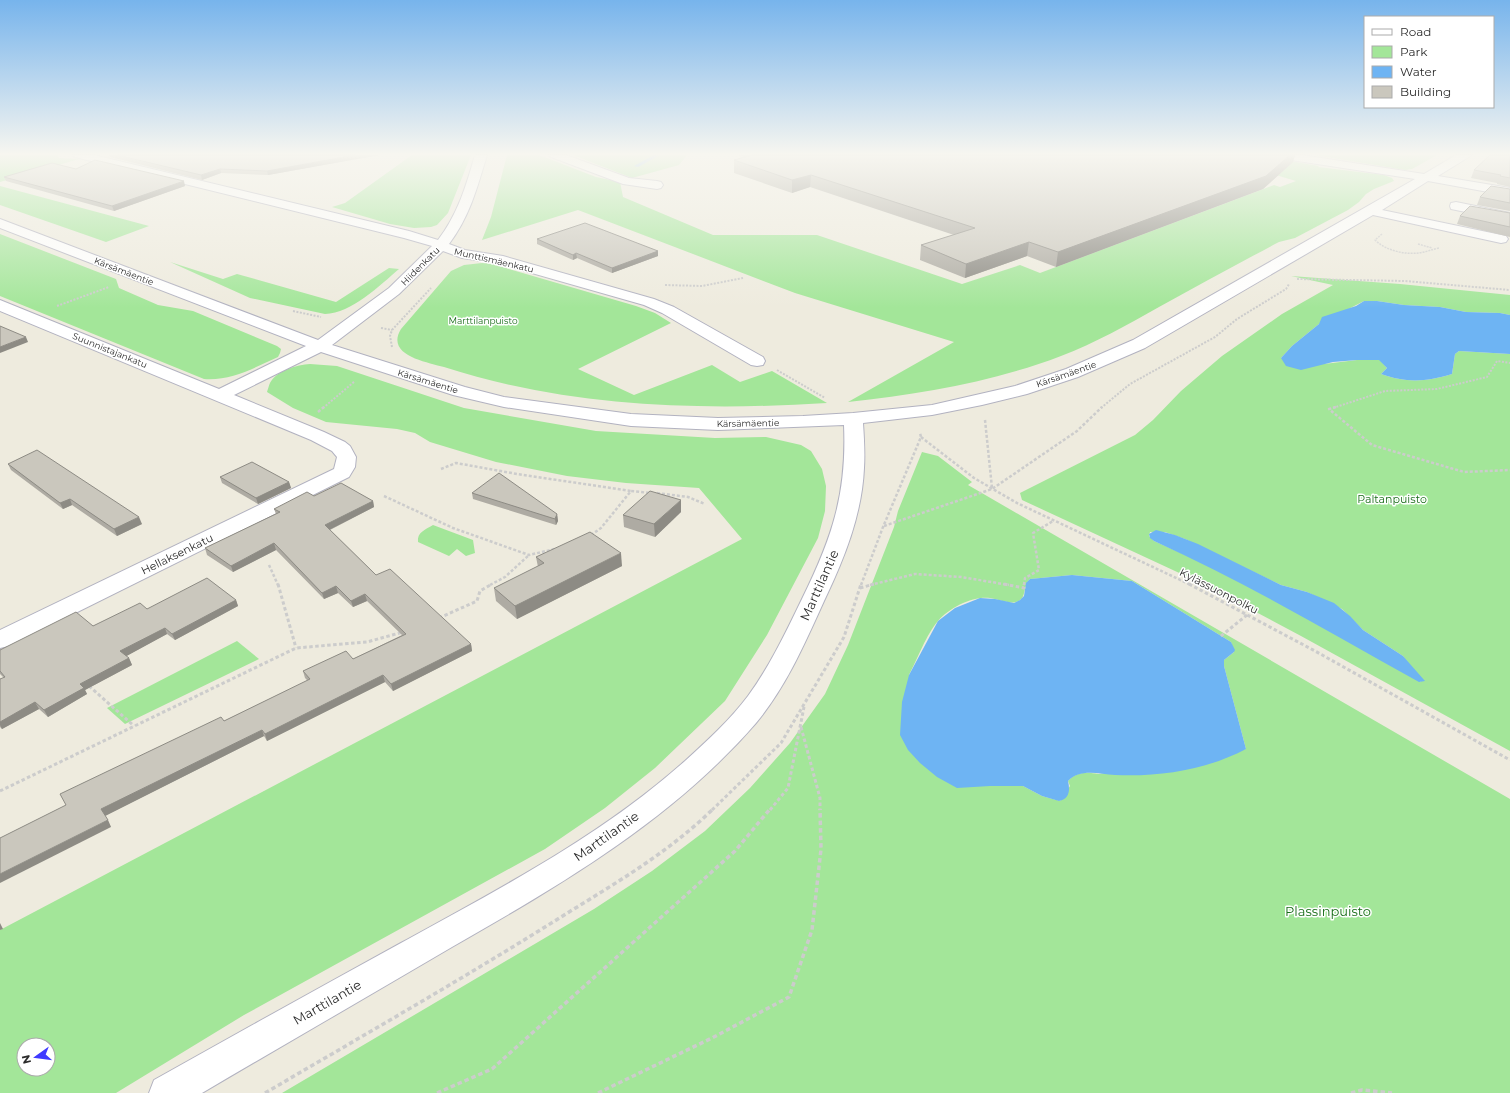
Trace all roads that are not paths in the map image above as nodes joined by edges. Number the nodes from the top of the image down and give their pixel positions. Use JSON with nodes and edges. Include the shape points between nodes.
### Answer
{"nodes":[{"id":1,"x":289,"y":206,"type":"edge"},
{"id":2,"x":465,"y":206,"type":"edge"},
{"id":3,"x":1379,"y":206,"type":"edge"},
{"id":4,"x":1456,"y":206,"type":"dead end"},
{"id":5,"x":1371,"y":211,"type":"junction"},
{"id":6,"x":1510,"y":217,"type":"edge"},
{"id":7,"x":0,"y":223,"type":"edge"},
{"id":8,"x":1501,"y":239,"type":"edge"},
{"id":9,"x":441,"y":245,"type":"junction"},
{"id":10,"x":0,"y":305,"type":"edge"},
{"id":11,"x":320,"y":346,"type":"junction"},
{"id":12,"x":757,"y":362,"type":"road end"},
{"id":13,"x":220,"y":395,"type":"junction"},
{"id":14,"x":853,"y":419,"type":"junction"},
{"id":15,"x":347,"y":461,"type":"joint"},
{"id":16,"x":0,"y":640,"type":"edge"},
{"id":17,"x":166,"y":1093,"type":"edge"}],
"edges":[{"from":1,"to":9,"type":"street","name":"Munttismäenkatu"},
{"from":2,"to":9,"type":"street","name":"Hiidenkatu"},
{"from":3,"to":5,"type":"street","name":"Kärsämäentie"},
{"from":4,"to":6,"type":"street"},
{"from":5,"to":8,"type":"street"},
{"from":5,"to":14,"type":"street","name":"Kärsämäentie","via":[[1139,344],[1085,368],[1021,390],[975,402]]},
{"from":7,"to":11,"type":"street","name":"Kärsämäentie"},
{"from":9,"to":11,"type":"street","name":"Hiidenkatu","via":[[394,291]]},
{"from":9,"to":12,"type":"street","name":"Munttismäenkatu","via":[[462,254],[498,260],[629,296],[668,310]]},
{"from":10,"to":13,"type":"street","name":"Suunnistajankatu"},
{"from":11,"to":13,"type":"street"},
{"from":11,"to":14,"type":"street","name":"Kärsämäentie","via":[[459,391],[512,403],[604,417],[718,424]]},
{"from":13,"to":15,"type":"street","name":"Suunnistajankatu","via":[[338,446],[346,454]]},
{"from":14,"to":17,"type":"street","name":"Marttilantie","via":[[855,450],[851,493],[844,527],[819,589],[772,679],[748,715],[709,755],[658,800],[583,853]]},
{"from":15,"to":16,"type":"street","name":"Hellaksenkatu","via":[[342,473]]}]}
